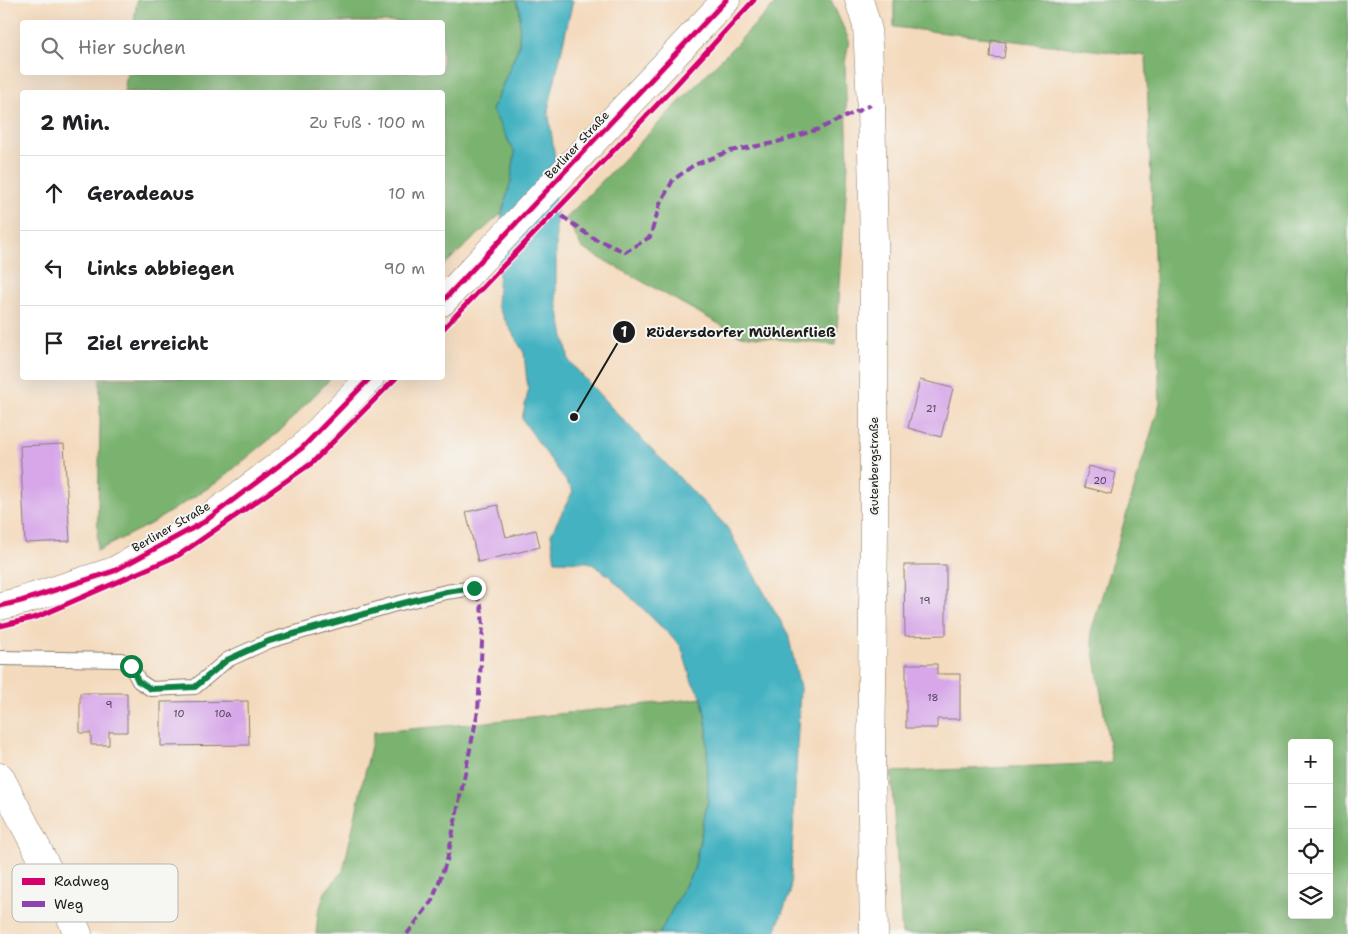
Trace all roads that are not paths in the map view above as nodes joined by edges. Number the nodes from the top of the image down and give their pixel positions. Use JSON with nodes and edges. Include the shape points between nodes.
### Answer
{"nodes":[{"id":1,"x":726,"y":0,"type":"edge"},
{"id":2,"x":859,"y":0,"type":"edge"},
{"id":3,"x":445,"y":300,"type":"edge"},
{"id":4,"x":368,"y":380,"type":"edge"},
{"id":5,"x":474,"y":588,"type":"dead end"},
{"id":6,"x":0,"y":606,"type":"edge"},
{"id":7,"x":0,"y":658,"type":"edge"},
{"id":8,"x":0,"y":777,"type":"edge"},
{"id":9,"x":45,"y":864,"type":"edge"},
{"id":10,"x":73,"y":922,"type":"edge"},
{"id":11,"x":78,"y":934,"type":"edge"},
{"id":12,"x":874,"y":934,"type":"edge"}],
"edges":[{"from":1,"to":3,"type":"street","name":"Berliner Straße"},
{"from":2,"to":12,"type":"street","name":"Gutenbergstraße","via":[[867,26],[874,244],[871,763]]},
{"from":4,"to":6,"type":"street","name":"Berliner Straße","via":[[302,448],[204,522],[114,572]]},
{"from":5,"to":7,"type":"lane","via":[[446,592],[269,641],[227,660],[195,687],[151,689],[138,681],[131,666],[120,660]]},
{"from":8,"to":9,"type":"street"},
{"from":10,"to":11,"type":"street"}]}
